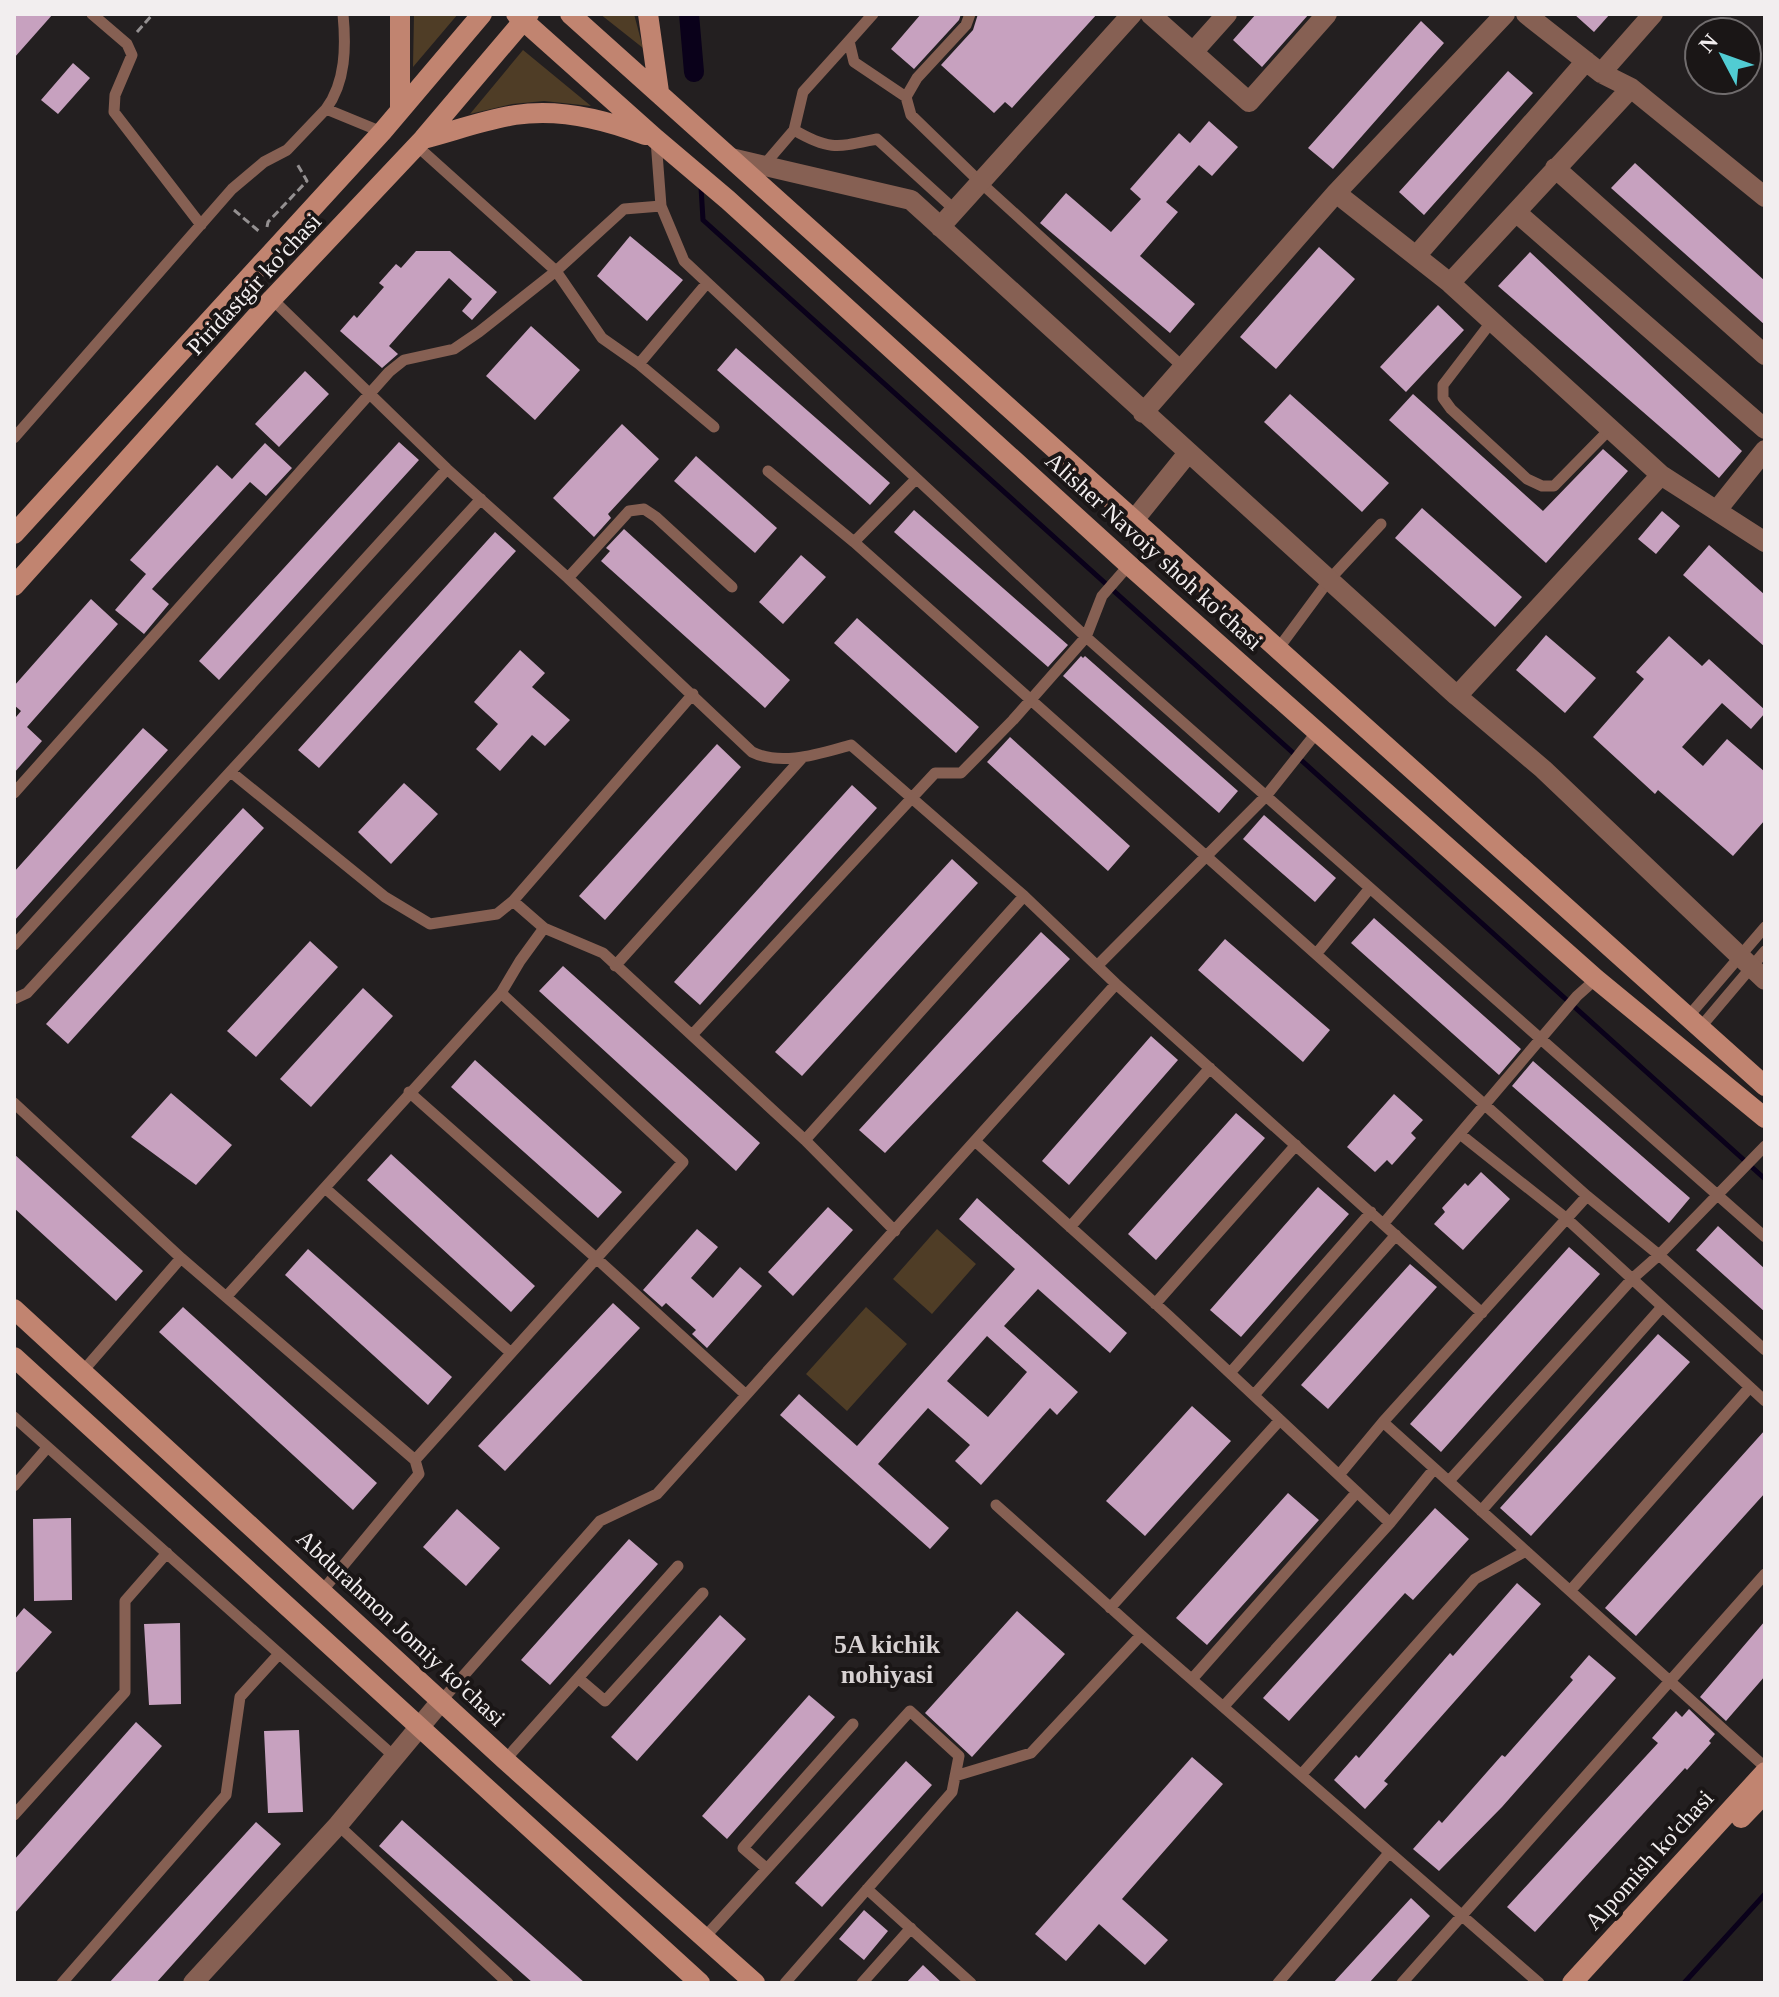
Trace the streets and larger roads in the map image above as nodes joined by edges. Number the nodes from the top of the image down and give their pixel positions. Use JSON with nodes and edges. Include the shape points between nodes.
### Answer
{"nodes":[{"id":1,"x":400,"y":14,"type":"edge"},
{"id":2,"x":482,"y":14,"type":"edge"},
{"id":3,"x":570,"y":14,"type":"edge"},
{"id":4,"x":648,"y":14,"type":"edge"},
{"id":5,"x":1132,"y":14,"type":"edge"},
{"id":6,"x":1227,"y":14,"type":"edge"},
{"id":7,"x":1327,"y":14,"type":"edge"},
{"id":8,"x":1505,"y":14,"type":"edge"},
{"id":9,"x":1526,"y":14,"type":"edge"},
{"id":10,"x":1653,"y":14,"type":"edge"},
{"id":11,"x":523,"y":16,"type":"edge"},
{"id":12,"x":1159,"y":17,"type":"edge"},
{"id":13,"x":1193,"y":52,"type":"junction"},
{"id":14,"x":1594,"y":67,"type":"junction"},
{"id":15,"x":1631,"y":88,"type":"junction"},
{"id":16,"x":659,"y":92,"type":"junction"},
{"id":17,"x":400,"y":111,"type":"junction"},
{"id":18,"x":656,"y":139,"type":"junction"},
{"id":19,"x":420,"y":143,"type":"junction"},
{"id":20,"x":731,"y":158,"type":"junction"},
{"id":21,"x":1555,"y":168,"type":"junction"},
{"id":22,"x":1336,"y":193,"type":"junction"},
{"id":23,"x":1765,"y":197,"type":"edge"},
{"id":24,"x":1517,"y":213,"type":"junction"},
{"id":25,"x":940,"y":227,"type":"junction"},
{"id":26,"x":1416,"y":256,"type":"junction"},
{"id":27,"x":1450,"y":283,"type":"junction"},
{"id":28,"x":1765,"y":355,"type":"edge"},
{"id":29,"x":1143,"y":413,"type":"junction"},
{"id":30,"x":1765,"y":429,"type":"edge"},
{"id":31,"x":1765,"y":450,"type":"edge"},
{"id":32,"x":1188,"y":453,"type":"junction"},
{"id":33,"x":1661,"y":475,"type":"junction"},
{"id":34,"x":1717,"y":510,"type":"junction"},
{"id":35,"x":1134,"y":520,"type":"junction"},
{"id":36,"x":14,"y":534,"type":"edge"},
{"id":37,"x":1765,"y":542,"type":"edge"},
{"id":38,"x":14,"y":586,"type":"edge"},
{"id":39,"x":1457,"y":696,"type":"junction"},
{"id":40,"x":1751,"y":968,"type":"edge"},
{"id":41,"x":1765,"y":1086,"type":"edge"},
{"id":42,"x":1765,"y":1118,"type":"edge"},
{"id":43,"x":14,"y":1309,"type":"edge"},
{"id":44,"x":14,"y":1357,"type":"edge"},
{"id":45,"x":442,"y":1700,"type":"junction"},
{"id":46,"x":419,"y":1727,"type":"junction"},
{"id":47,"x":1765,"y":1769,"type":"edge"},
{"id":48,"x":1765,"y":1793,"type":"edge"},
{"id":49,"x":746,"y":1980,"type":"edge"},
{"id":50,"x":193,"y":1983,"type":"edge"},
{"id":51,"x":700,"y":1983,"type":"edge"},
{"id":52,"x":1572,"y":1983,"type":"edge"},
{"id":53,"x":1589,"y":1983,"type":"edge"}],
"edges":[{"from":1,"to":17,"type":"main road"},
{"from":2,"to":17,"type":"main road","name":"Piridastgir ko'chasi"},
{"from":3,"to":16,"type":"main road","name":"Alisher Navoiy shoh ko'chasi"},
{"from":4,"to":16,"type":"main road"},
{"from":5,"to":25,"type":"street"},
{"from":6,"to":13,"type":"street"},
{"from":7,"to":13,"type":"street","via":[[1249,102]]},
{"from":8,"to":22,"type":"street"},
{"from":9,"to":14,"type":"street"},
{"from":10,"to":14,"type":"street"},
{"from":11,"to":18,"type":"main road","name":"Alisher Navoiy shoh ko'chasi"},
{"from":11,"to":19,"type":"main road","name":"Piridastgir ko'chasi"},
{"from":12,"to":13,"type":"street"},
{"from":14,"to":15,"type":"street"},
{"from":14,"to":26,"type":"street"},
{"from":15,"to":21,"type":"street"},
{"from":15,"to":23,"type":"street"},
{"from":16,"to":20,"type":"main road","name":"Alisher Navoiy shoh ko'chasi"},
{"from":17,"to":36,"type":"main road","name":"Piridastgir ko'chasi","via":[[272,243]]},
{"from":18,"to":19,"type":"main road","via":[[611,122],[546,113],[491,119]]},
{"from":18,"to":42,"type":"main road","name":"Alisher Navoiy shoh ko'chasi","via":[[1310,740]]},
{"from":19,"to":38,"type":"main road","name":"Piridastgir ko'chasi"},
{"from":20,"to":25,"type":"street","via":[[911,200]]},
{"from":20,"to":35,"type":"main road","name":"Alisher Navoiy shoh ko'chasi"},
{"from":21,"to":24,"type":"street"},
{"from":21,"to":28,"type":"street"},
{"from":22,"to":26,"type":"street"},
{"from":22,"to":29,"type":"street"},
{"from":24,"to":27,"type":"street"},
{"from":24,"to":30,"type":"street"},
{"from":25,"to":29,"type":"street"},
{"from":26,"to":27,"type":"street"},
{"from":27,"to":33,"type":"street"},
{"from":29,"to":32,"type":"street"},
{"from":31,"to":34,"type":"street"},
{"from":32,"to":35,"type":"street"},
{"from":32,"to":39,"type":"street"},
{"from":33,"to":34,"type":"street"},
{"from":33,"to":39,"type":"street"},
{"from":34,"to":37,"type":"street"},
{"from":35,"to":41,"type":"main road","name":"Alisher Navoiy shoh ko'chasi"},
{"from":39,"to":40,"type":"street","via":[[1543,769]]},
{"from":43,"to":45,"type":"main road","name":"Abdurahmon Jomiy ko'chasi"},
{"from":44,"to":46,"type":"main road"},
{"from":45,"to":46,"type":"street"},
{"from":45,"to":49,"type":"main road","name":"Abdurahmon Jomiy ko'chasi"},
{"from":46,"to":50,"type":"street","via":[[338,1825]]},
{"from":46,"to":51,"type":"main road"},
{"from":47,"to":52,"type":"main road","name":"Alpomish ko'chasi"},
{"from":48,"to":53,"type":"main road"}]}
